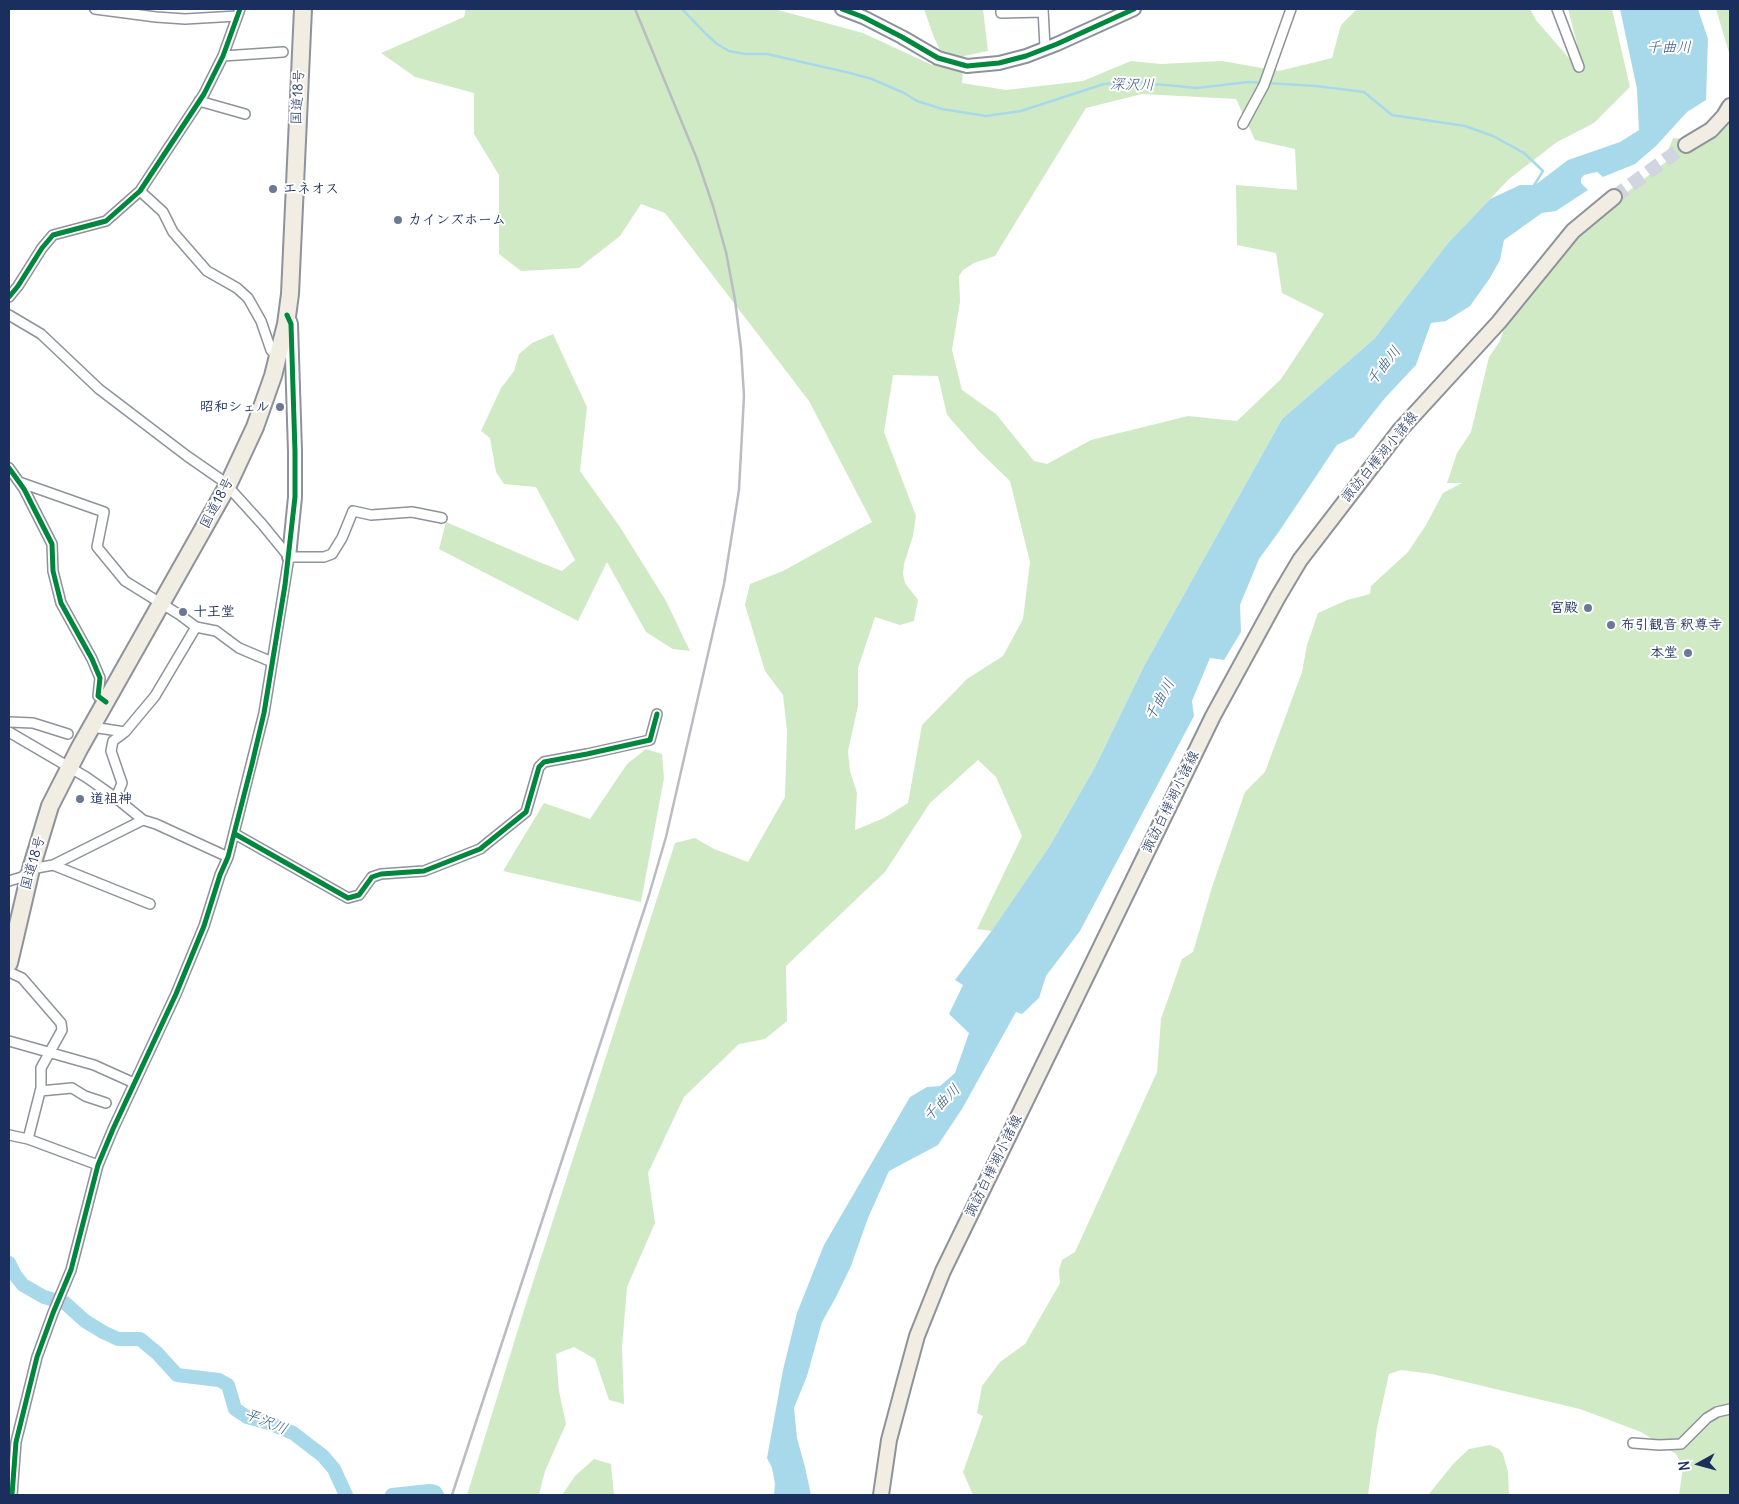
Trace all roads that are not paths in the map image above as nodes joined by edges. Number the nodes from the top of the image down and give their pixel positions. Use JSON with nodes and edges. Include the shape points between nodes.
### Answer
{"nodes":[{"id":1,"x":96,"y":9,"type":"edge"},
{"id":2,"x":303,"y":9,"type":"edge"},
{"id":3,"x":842,"y":9,"type":"edge"},
{"id":4,"x":1001,"y":9,"type":"edge"},
{"id":5,"x":1134,"y":9,"type":"edge"},
{"id":6,"x":1292,"y":9,"type":"edge"},
{"id":7,"x":1557,"y":9,"type":"edge"},
{"id":8,"x":1043,"y":10,"type":"edge"},
{"id":9,"x":239,"y":12,"type":"edge"},
{"id":10,"x":1045,"y":47,"type":"junction"},
{"id":11,"x":284,"y":52,"type":"dead end"},
{"id":12,"x":223,"y":56,"type":"junction"},
{"id":13,"x":1579,"y":67,"type":"dead end"},
{"id":14,"x":199,"y":101,"type":"junction"},
{"id":15,"x":1730,"y":106,"type":"edge"},
{"id":16,"x":245,"y":114,"type":"dead end"},
{"id":17,"x":1243,"y":124,"type":"dead end"},
{"id":18,"x":1686,"y":145,"type":"tunnel mouth"},
{"id":19,"x":140,"y":192,"type":"junction"},
{"id":20,"x":1614,"y":198,"type":"tunnel mouth"},
{"id":21,"x":9,"y":297,"type":"edge"},
{"id":22,"x":9,"y":315,"type":"edge"},
{"id":23,"x":287,"y":315,"type":"junction"},
{"id":24,"x":278,"y":358,"type":"junction"},
{"id":25,"x":293,"y":370,"type":"junction"},
{"id":26,"x":9,"y":468,"type":"edge"},
{"id":27,"x":19,"y":482,"type":"junction"},
{"id":28,"x":228,"y":485,"type":"junction"},
{"id":29,"x":442,"y":518,"type":"dead end"},
{"id":30,"x":289,"y":558,"type":"junction"},
{"id":31,"x":162,"y":603,"type":"junction"},
{"id":32,"x":196,"y":626,"type":"junction"},
{"id":33,"x":272,"y":662,"type":"junction"},
{"id":34,"x":106,"y":702,"type":"junction"},
{"id":35,"x":657,"y":714,"type":"dead end"},
{"id":36,"x":9,"y":722,"type":"edge"},
{"id":37,"x":92,"y":727,"type":"junction"},
{"id":38,"x":9,"y":732,"type":"edge"},
{"id":39,"x":125,"y":732,"type":"junction"},
{"id":40,"x":68,"y":734,"type":"dead end"},
{"id":41,"x":70,"y":766,"type":"junction"},
{"id":42,"x":116,"y":798,"type":"junction"},
{"id":43,"x":143,"y":820,"type":"junction"},
{"id":44,"x":235,"y":834,"type":"junction"},
{"id":45,"x":228,"y":857,"type":"junction"},
{"id":46,"x":53,"y":865,"type":"junction"},
{"id":47,"x":30,"y":869,"type":"junction"},
{"id":48,"x":9,"y":880,"type":"edge"},
{"id":49,"x":150,"y":904,"type":"dead end"},
{"id":50,"x":9,"y":963,"type":"edge"},
{"id":51,"x":9,"y":972,"type":"edge"},
{"id":52,"x":9,"y":1041,"type":"edge"},
{"id":53,"x":50,"y":1052,"type":"junction"},
{"id":54,"x":134,"y":1083,"type":"junction"},
{"id":55,"x":40,"y":1091,"type":"junction"},
{"id":56,"x":106,"y":1103,"type":"dead end"},
{"id":57,"x":9,"y":1135,"type":"edge"},
{"id":58,"x":28,"y":1139,"type":"junction"},
{"id":59,"x":98,"y":1166,"type":"junction"},
{"id":60,"x":1730,"y":1409,"type":"edge"},
{"id":61,"x":1633,"y":1443,"type":"dead end"},
{"id":62,"x":12,"y":1495,"type":"edge"},
{"id":63,"x":882,"y":1495,"type":"edge"}],
"edges":[{"from":1,"to":9,"type":"street","via":[[185,19]]},
{"from":2,"to":23,"type":"highway","name":"国道18号"},
{"from":3,"to":10,"type":"street","via":[[938,58],[967,66],[999,63]]},
{"from":4,"to":8,"type":"street","via":[[1001,13]]},
{"from":5,"to":10,"type":"street"},
{"from":6,"to":17,"type":"street","via":[[1264,85]]},
{"from":7,"to":13,"type":"street"},
{"from":8,"to":10,"type":"street"},
{"from":9,"to":12,"type":"street"},
{"from":11,"to":12,"type":"street"},
{"from":12,"to":14,"type":"street"},
{"from":14,"to":16,"type":"street"},
{"from":14,"to":19,"type":"street"},
{"from":15,"to":18,"type":"main road","via":[[1712,130]]},
{"from":19,"to":21,"type":"street","via":[[106,221],[53,235]]},
{"from":19,"to":24,"type":"street","via":[[163,212],[173,232],[207,271],[248,298],[261,321],[271,350]]},
{"from":20,"to":63,"type":"main road","name":"諏訪白樺湖小諸線","via":[[1573,231],[1498,322],[1400,430],[1300,560],[1278,597],[1213,716],[943,1271],[905,1380],[889,1440]]},
{"from":22,"to":28,"type":"street","via":[[41,334],[99,389]]},
{"from":23,"to":24,"type":"highway","name":"国道18号"},
{"from":23,"to":25,"type":"street","via":[[291,324]]},
{"from":24,"to":25,"type":"street"},
{"from":24,"to":28,"type":"highway","name":"国道18号","via":[[255,427]]},
{"from":25,"to":30,"type":"street","via":[[295,461]]},
{"from":26,"to":27,"type":"street"},
{"from":27,"to":31,"type":"street","via":[[104,512],[98,547],[125,582]]},
{"from":27,"to":34,"type":"street","via":[[52,544],[53,571],[61,603],[92,659],[100,678],[98,696]]},
{"from":28,"to":30,"type":"street"},
{"from":28,"to":31,"type":"highway","name":"国道18号"},
{"from":29,"to":30,"type":"street","via":[[412,512],[371,515],[353,511],[332,554],[324,558]]},
{"from":30,"to":33,"type":"street"},
{"from":31,"to":32,"type":"street"},
{"from":31,"to":34,"type":"highway","name":"国道18号"},
{"from":32,"to":33,"type":"street","via":[[216,631],[239,648]]},
{"from":32,"to":39,"type":"street","via":[[155,696]]},
{"from":33,"to":44,"type":"street","via":[[264,713]]},
{"from":34,"to":37,"type":"highway","name":"国道18号"},
{"from":35,"to":44,"type":"street","via":[[650,740],[544,762],[539,767],[526,812],[480,849],[424,871],[372,877],[359,895],[348,898]]},
{"from":36,"to":40,"type":"street","via":[[33,723]]},
{"from":37,"to":39,"type":"street"},
{"from":37,"to":41,"type":"highway","name":"国道18号"},
{"from":38,"to":41,"type":"street"},
{"from":39,"to":42,"type":"street","via":[[113,742],[111,751],[122,783]]},
{"from":41,"to":42,"type":"street"},
{"from":41,"to":47,"type":"highway","name":"国道18号","via":[[50,806]]},
{"from":42,"to":43,"type":"street"},
{"from":43,"to":45,"type":"street"},
{"from":43,"to":46,"type":"street"},
{"from":44,"to":45,"type":"street"},
{"from":45,"to":54,"type":"street","via":[[204,926]]},
{"from":46,"to":47,"type":"street"},
{"from":46,"to":49,"type":"street"},
{"from":47,"to":48,"type":"street"},
{"from":47,"to":50,"type":"highway","name":"国道18号"},
{"from":51,"to":53,"type":"street","via":[[22,978],[60,1023],[62,1030]]},
{"from":52,"to":53,"type":"street"},
{"from":53,"to":54,"type":"street","via":[[94,1065]]},
{"from":53,"to":55,"type":"street","via":[[41,1068]]},
{"from":54,"to":59,"type":"street"},
{"from":55,"to":56,"type":"street","via":[[72,1088]]},
{"from":55,"to":58,"type":"street"},
{"from":57,"to":58,"type":"street"},
{"from":58,"to":59,"type":"street"},
{"from":59,"to":62,"type":"street","via":[[71,1270],[37,1357],[16,1442]]},
{"from":60,"to":61,"type":"street","via":[[1707,1418],[1681,1444]]}]}
